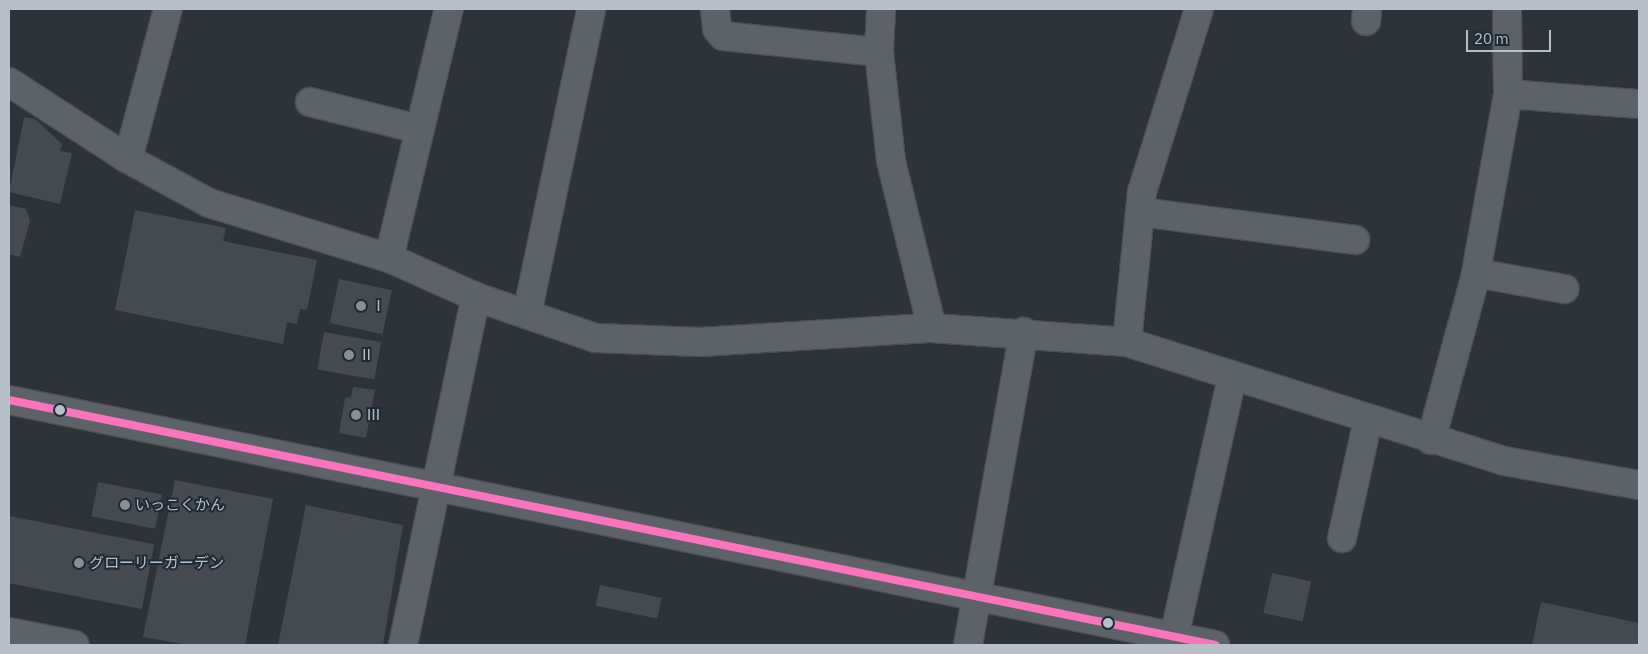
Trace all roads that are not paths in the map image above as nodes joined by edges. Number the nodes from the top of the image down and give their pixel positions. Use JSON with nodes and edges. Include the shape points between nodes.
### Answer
{"nodes":[{"id":1,"x":168,"y":9,"type":"edge"},
{"id":2,"x":591,"y":9,"type":"edge"},
{"id":3,"x":715,"y":9,"type":"edge"},
{"id":4,"x":881,"y":9,"type":"edge"},
{"id":5,"x":1199,"y":9,"type":"edge"},
{"id":6,"x":1507,"y":9,"type":"edge"},
{"id":7,"x":444,"y":10,"type":"edge"},
{"id":8,"x":879,"y":52,"type":"junction"},
{"id":9,"x":9,"y":82,"type":"edge"},
{"id":10,"x":1508,"y":94,"type":"junction"},
{"id":11,"x":310,"y":102,"type":"dead end"},
{"id":12,"x":1639,"y":104,"type":"edge"},
{"id":13,"x":418,"y":129,"type":"junction"},
{"id":14,"x":128,"y":159,"type":"junction"},
{"id":15,"x":1140,"y":212,"type":"junction"},
{"id":16,"x":1355,"y":240,"type":"dead end"},
{"id":17,"x":389,"y":258,"type":"junction"},
{"id":18,"x":1476,"y":273,"type":"junction"},
{"id":19,"x":1565,"y":289,"type":"dead end"},
{"id":20,"x":476,"y":297,"type":"junction"},
{"id":21,"x":527,"y":314,"type":"junction"},
{"id":22,"x":932,"y":328,"type":"junction"},
{"id":23,"x":1024,"y":332,"type":"junction"},
{"id":24,"x":1127,"y":342,"type":"junction"},
{"id":25,"x":1232,"y":378,"type":"junction"},
{"id":26,"x":9,"y":400,"type":"edge"},
{"id":27,"x":1368,"y":420,"type":"junction"},
{"id":28,"x":1430,"y":440,"type":"junction"},
{"id":29,"x":436,"y":485,"type":"junction"},
{"id":30,"x":1639,"y":485,"type":"edge"},
{"id":31,"x":1342,"y":538,"type":"dead end"},
{"id":32,"x":978,"y":596,"type":"junction"},
{"id":33,"x":9,"y":632,"type":"edge"},
{"id":34,"x":1174,"y":637,"type":"junction"},
{"id":35,"x":75,"y":645,"type":"edge"},
{"id":36,"x":403,"y":645,"type":"edge"},
{"id":37,"x":968,"y":645,"type":"edge"},
{"id":38,"x":1215,"y":645,"type":"edge"}],
"edges":[{"from":1,"to":14,"type":"street"},
{"from":2,"to":21,"type":"street"},
{"from":3,"to":8,"type":"street","via":[[717,29],[723,36]]},
{"from":4,"to":8,"type":"street"},
{"from":5,"to":15,"type":"street","via":[[1165,108]]},
{"from":6,"to":10,"type":"street"},
{"from":7,"to":13,"type":"street"},
{"from":8,"to":22,"type":"street","via":[[892,161]]},
{"from":9,"to":14,"type":"street"},
{"from":10,"to":12,"type":"street"},
{"from":10,"to":18,"type":"street"},
{"from":11,"to":13,"type":"street"},
{"from":13,"to":17,"type":"street"},
{"from":14,"to":17,"type":"street","via":[[209,203]]},
{"from":15,"to":16,"type":"street"},
{"from":15,"to":24,"type":"street"},
{"from":17,"to":20,"type":"street"},
{"from":18,"to":19,"type":"street"},
{"from":18,"to":28,"type":"street"},
{"from":20,"to":21,"type":"street"},
{"from":20,"to":29,"type":"street"},
{"from":21,"to":22,"type":"street","via":[[596,338],[642,343]]},
{"from":22,"to":23,"type":"street"},
{"from":23,"to":24,"type":"street"},
{"from":23,"to":32,"type":"street"},
{"from":24,"to":25,"type":"street"},
{"from":25,"to":27,"type":"street"},
{"from":25,"to":34,"type":"street"},
{"from":26,"to":29,"type":"street"},
{"from":27,"to":28,"type":"street"},
{"from":27,"to":31,"type":"street"},
{"from":28,"to":30,"type":"street","via":[[1540,470]]},
{"from":29,"to":32,"type":"street"},
{"from":29,"to":36,"type":"street"},
{"from":32,"to":34,"type":"street"},
{"from":32,"to":37,"type":"street"},
{"from":33,"to":35,"type":"street"},
{"from":34,"to":38,"type":"street"}]}
